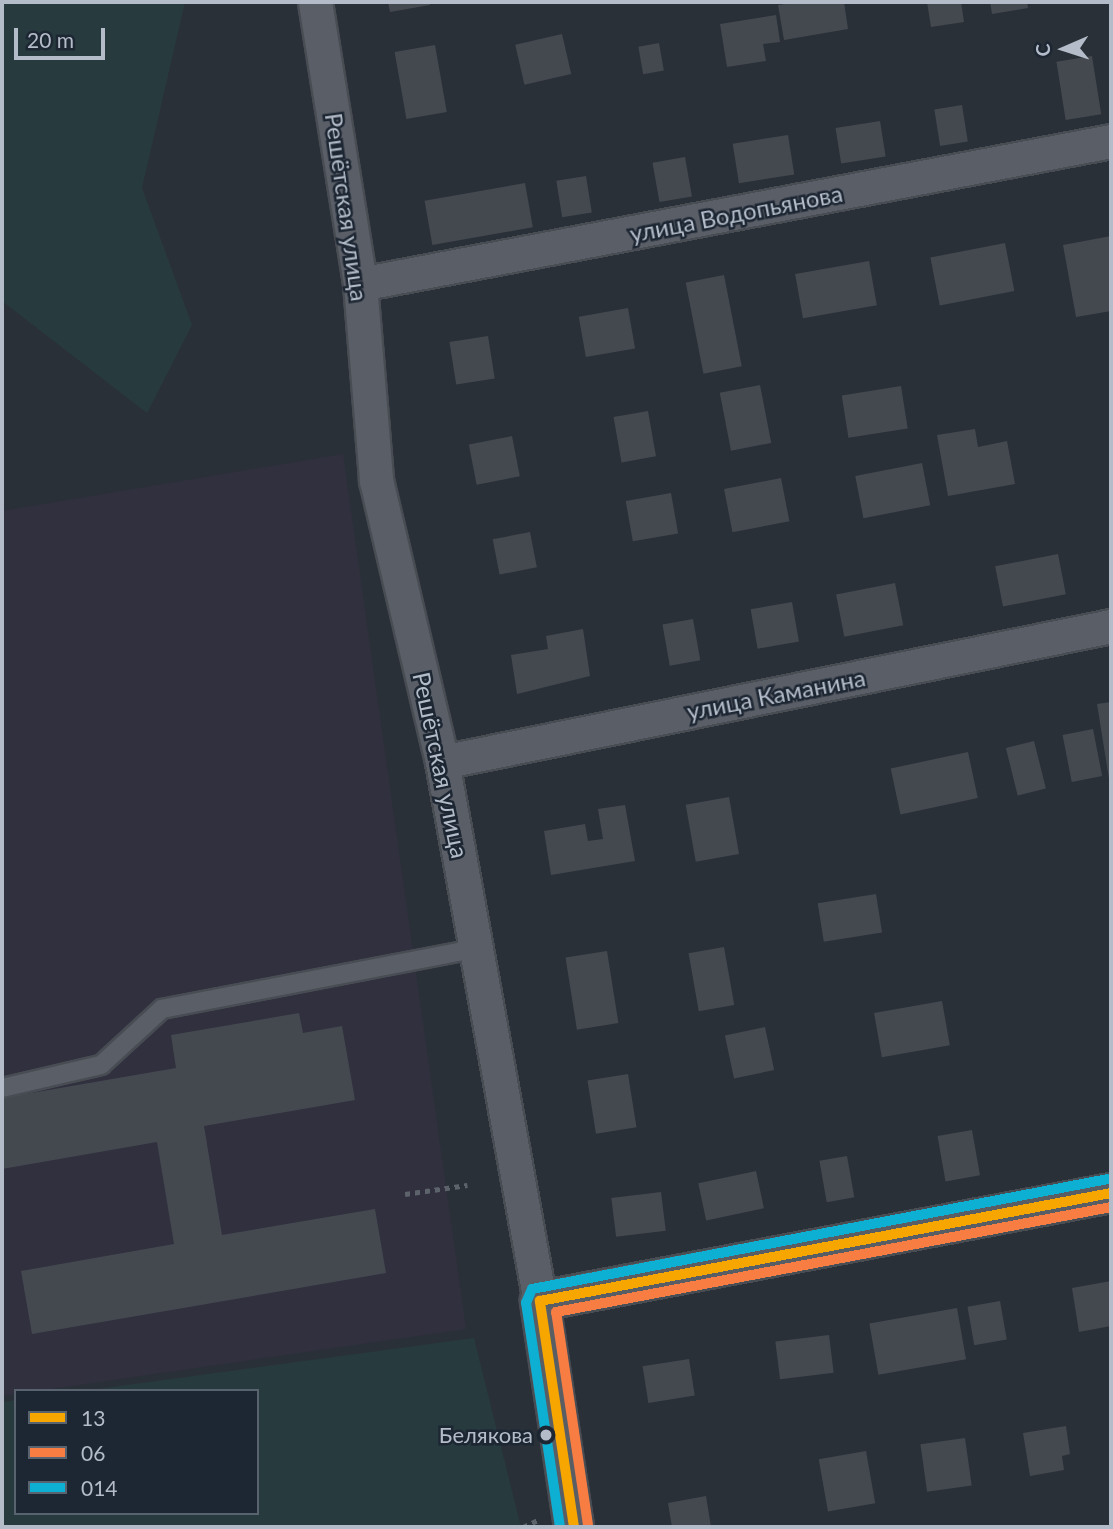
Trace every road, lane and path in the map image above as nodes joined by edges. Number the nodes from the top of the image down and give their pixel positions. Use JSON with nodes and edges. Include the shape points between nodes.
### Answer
{"nodes":[{"id":1,"x":315,"y":2,"type":"edge"},
{"id":2,"x":1111,"y":141,"type":"edge"},
{"id":3,"x":360,"y":284,"type":"junction"},
{"id":4,"x":1111,"y":626,"type":"edge"},
{"id":5,"x":442,"y":762,"type":"junction"},
{"id":6,"x":479,"y":948,"type":"junction"},
{"id":7,"x":2,"y":1088,"type":"edge"},
{"id":8,"x":467,"y":1185,"type":"dead end"},
{"id":9,"x":1111,"y":1193,"type":"edge"},
{"id":10,"x":405,"y":1194,"type":"dead end"},
{"id":11,"x":540,"y":1301,"type":"junction"},
{"id":12,"x":574,"y":1527,"type":"edge"}],
"edges":[{"from":1,"to":3,"type":"street","name":"Решётская улица"},
{"from":2,"to":3,"type":"street","name":"улица Водопьянова"},
{"from":3,"to":5,"type":"street","name":"Решётская улица","via":[[376,480]]},
{"from":4,"to":5,"type":"street","name":"улица Каманина"},
{"from":5,"to":6,"type":"street","name":"Решётская улица"},
{"from":6,"to":7,"type":"lane","via":[[162,1009],[101,1065]]},
{"from":6,"to":11,"type":"street","name":"Решётская улица"},
{"from":8,"to":10,"type":"path"},
{"from":9,"to":11,"type":"street"},
{"from":11,"to":12,"type":"street","name":"Решётская улица"}]}
